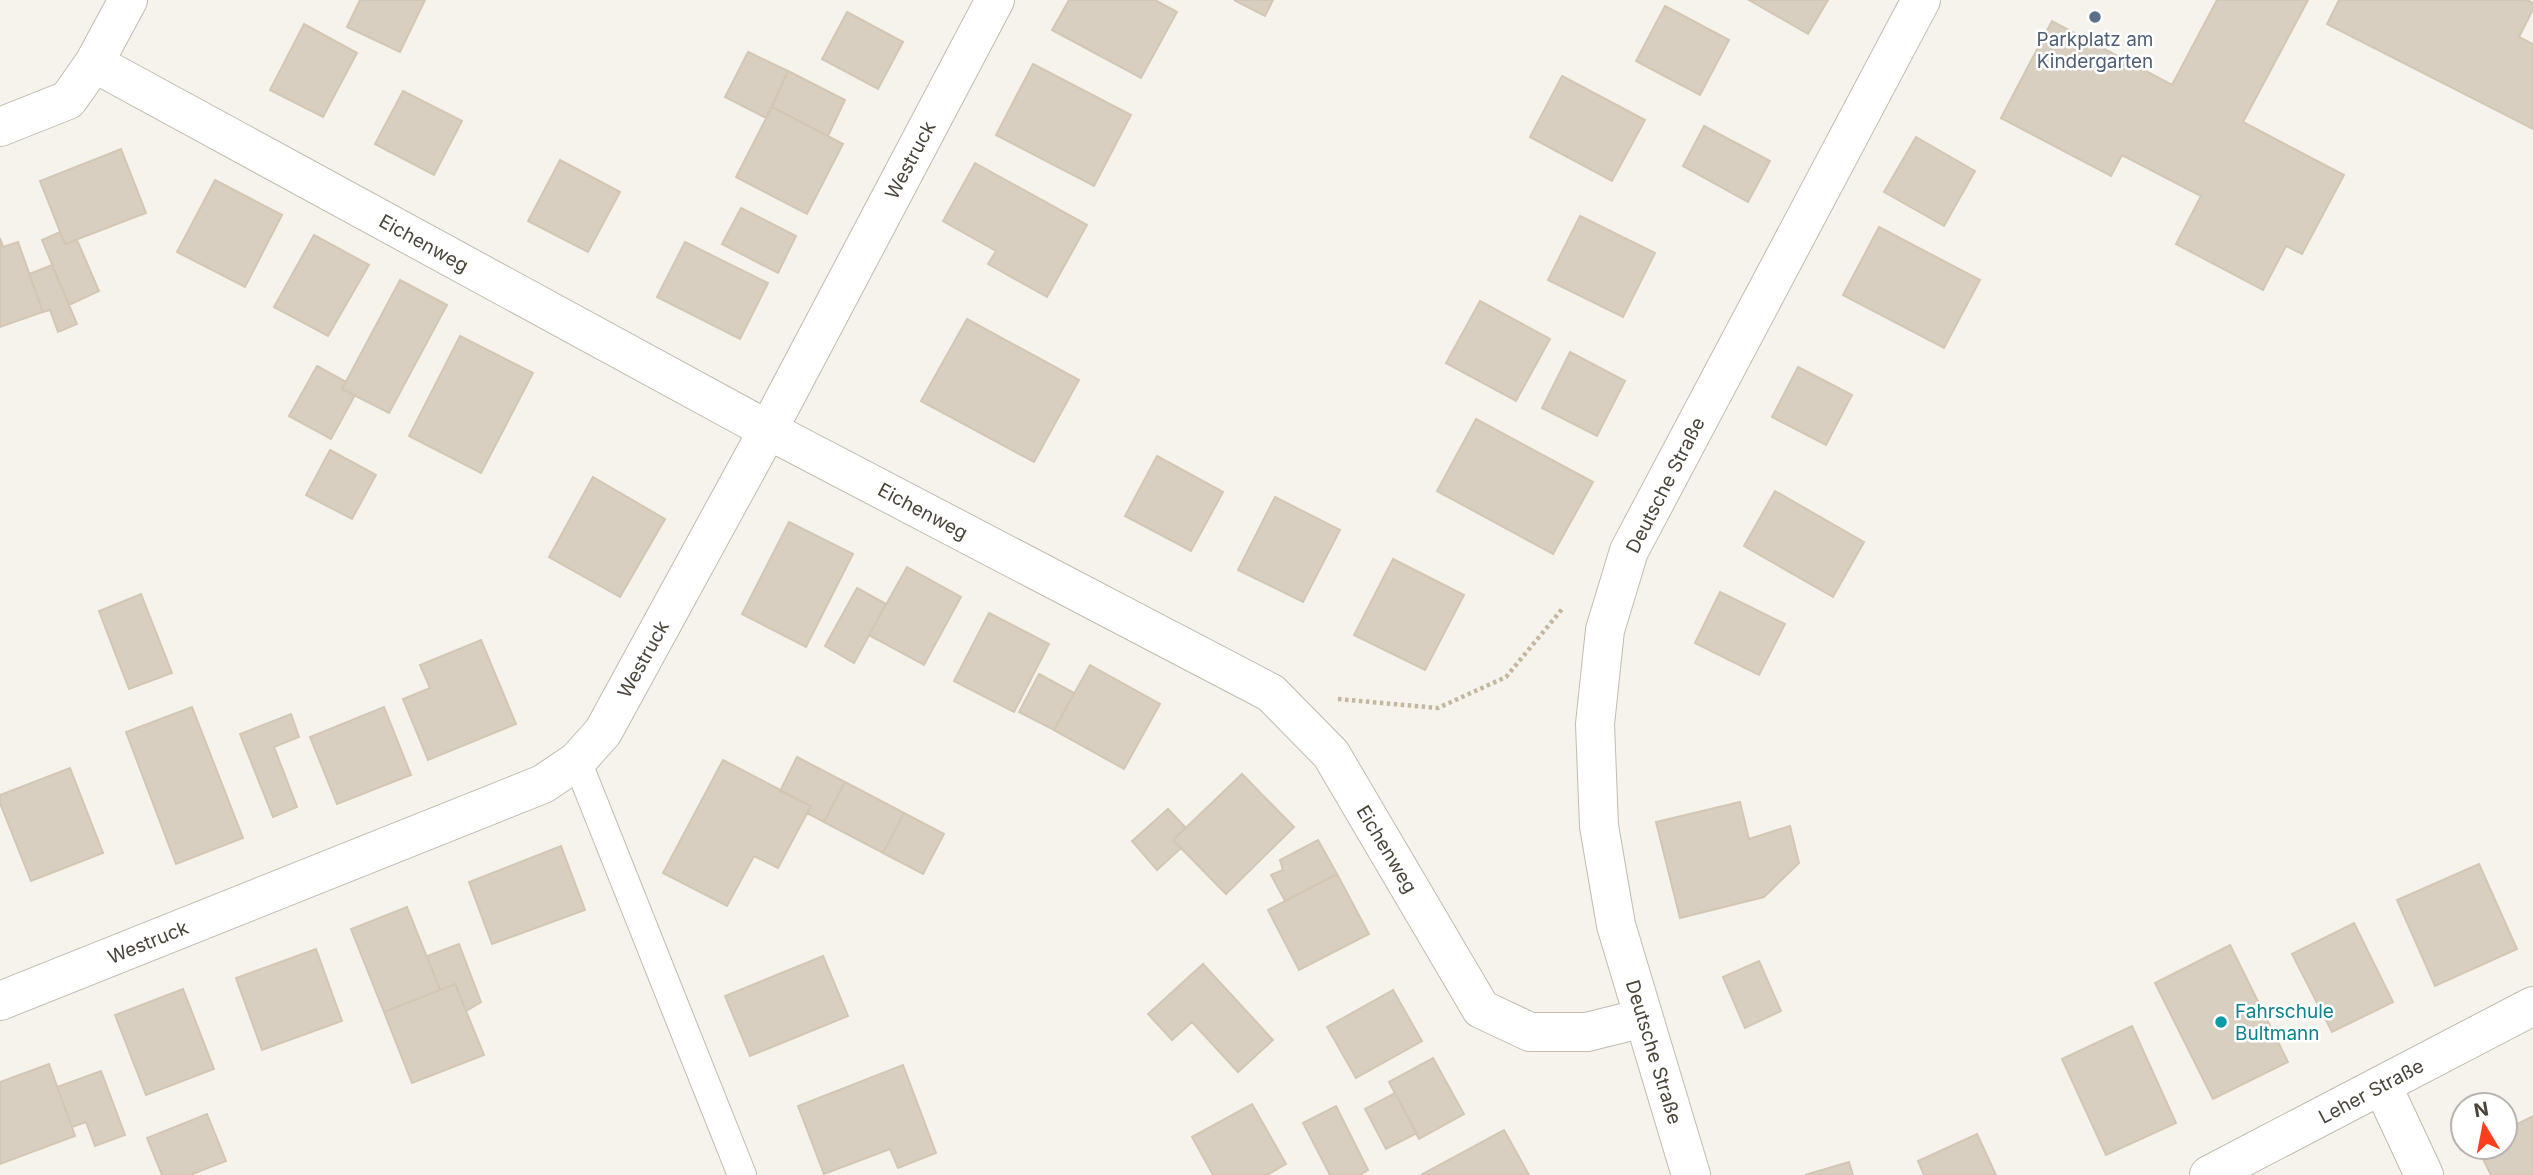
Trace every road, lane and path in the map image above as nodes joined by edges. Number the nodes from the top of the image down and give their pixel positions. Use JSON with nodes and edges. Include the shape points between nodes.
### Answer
{"nodes":[{"id":1,"x":128,"y":0,"type":"edge"},
{"id":2,"x":995,"y":0,"type":"edge"},
{"id":3,"x":1921,"y":0,"type":"edge"},
{"id":4,"x":94,"y":63,"type":"junction"},
{"id":5,"x":0,"y":127,"type":"edge"},
{"id":6,"x":768,"y":430,"type":"junction"},
{"id":7,"x":1566,"y":605,"type":"dead end"},
{"id":8,"x":1271,"y":693,"type":"junction"},
{"id":9,"x":577,"y":761,"type":"junction"},
{"id":10,"x":0,"y":1001,"type":"edge"},
{"id":11,"x":2533,"y":1006,"type":"edge"},
{"id":12,"x":1643,"y":1018,"type":"junction"},
{"id":13,"x":2382,"y":1085,"type":"junction"},
{"id":14,"x":742,"y":1175,"type":"edge"},
{"id":15,"x":1691,"y":1175,"type":"edge"},
{"id":16,"x":2209,"y":1175,"type":"edge"},
{"id":17,"x":2424,"y":1175,"type":"edge"}],
"edges":[{"from":1,"to":4,"type":"street"},
{"from":2,"to":6,"type":"street","name":"Westruck"},
{"from":3,"to":12,"type":"street","name":"Deutsche Straße","via":[[1629,551],[1605,630],[1595,724],[1599,826],[1616,925]]},
{"from":4,"to":5,"type":"street","via":[[68,100]]},
{"from":4,"to":6,"type":"street","name":"Eichenweg"},
{"from":6,"to":8,"type":"street","name":"Eichenweg"},
{"from":6,"to":9,"type":"street","name":"Westruck","via":[[603,732]]},
{"from":7,"to":8,"type":"path","via":[[1506,677],[1438,708]]},
{"from":8,"to":12,"type":"street","name":"Eichenweg","via":[[1331,754],[1481,1009],[1530,1032],[1587,1032]]},
{"from":9,"to":10,"type":"street","name":"Westruck","via":[[543,784]]},
{"from":9,"to":14,"type":"lane"},
{"from":11,"to":13,"type":"street","name":"Leher Straße"},
{"from":12,"to":15,"type":"street","name":"Deutsche Straße"},
{"from":13,"to":16,"type":"street","name":"Leher Straße"},
{"from":13,"to":17,"type":"street"}]}
